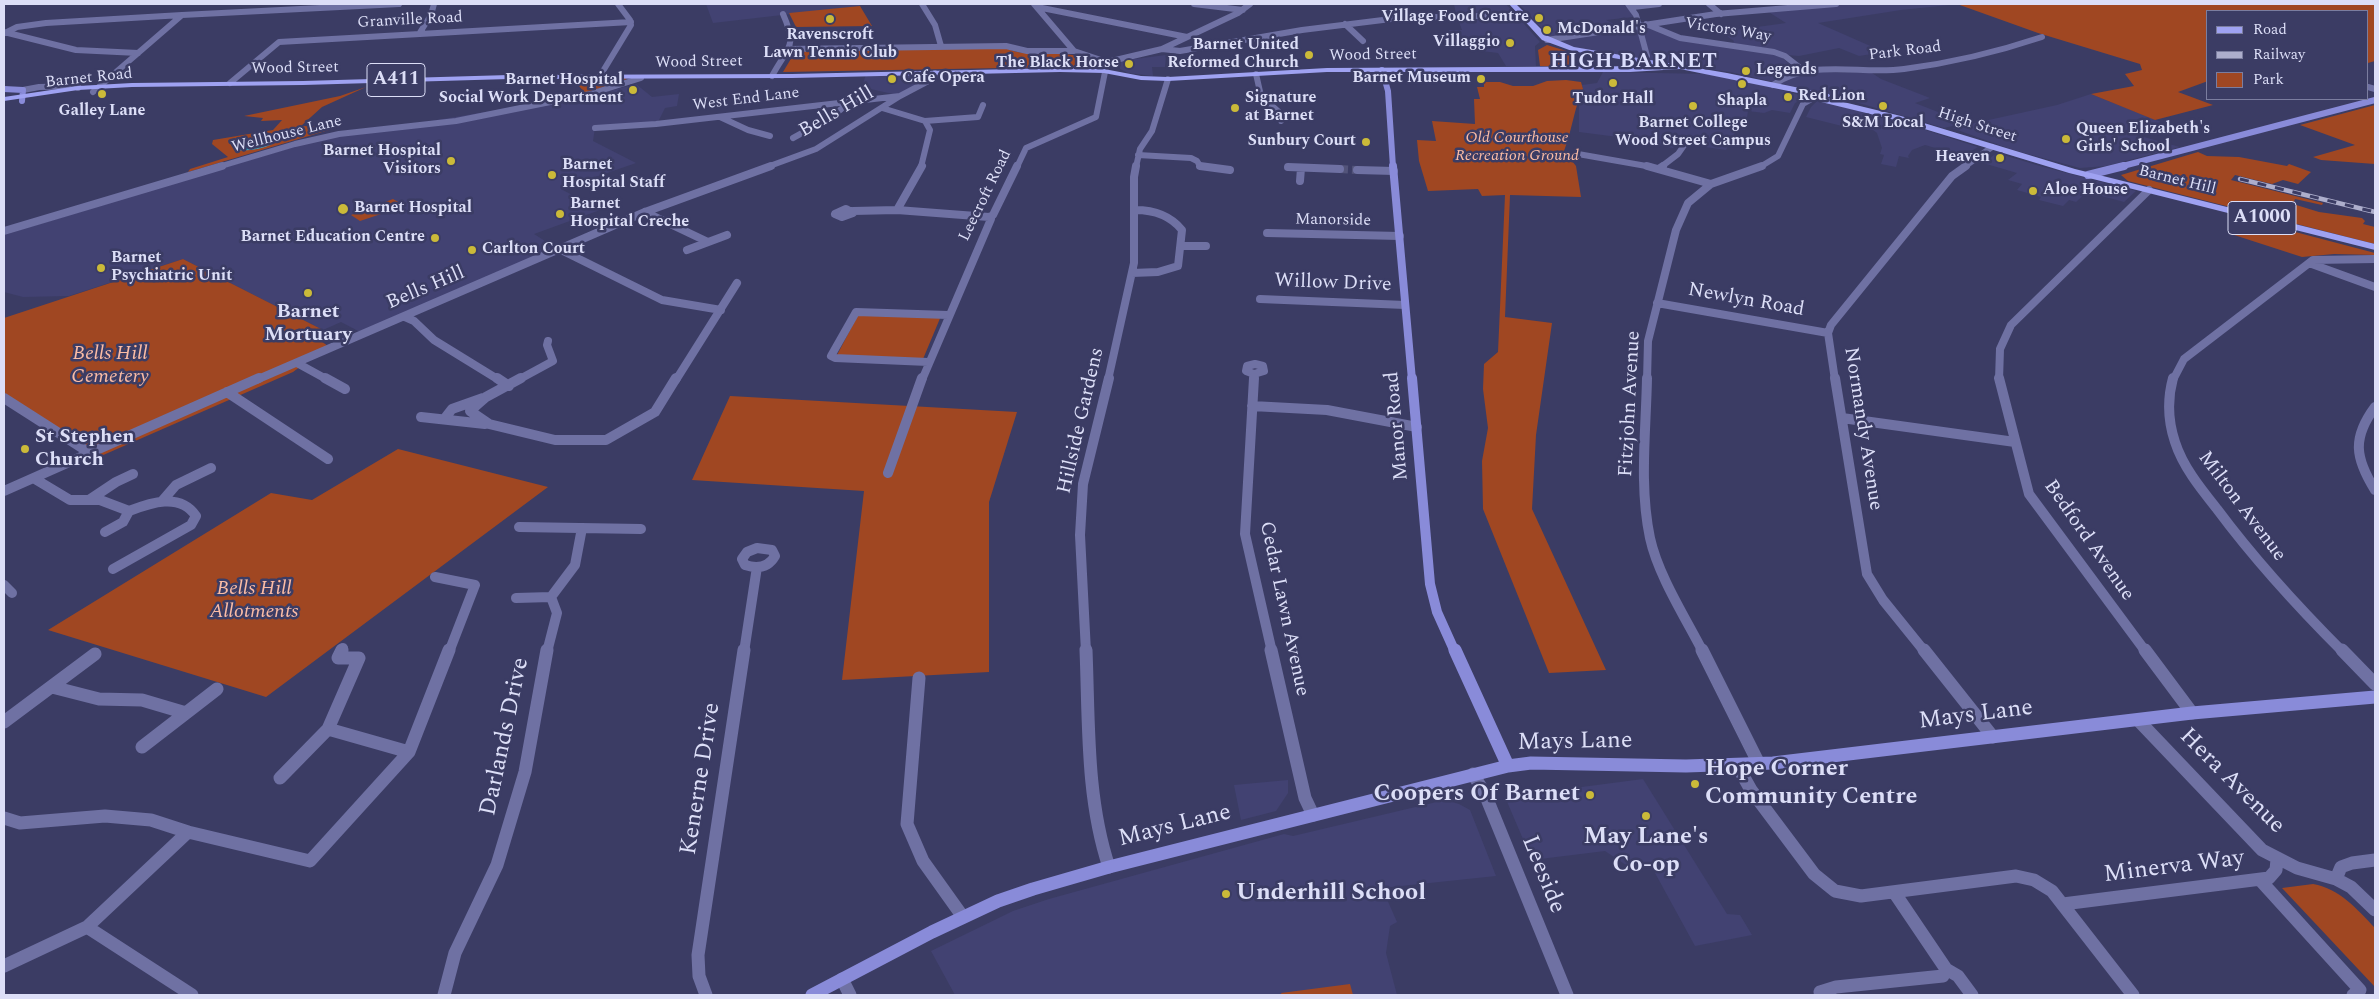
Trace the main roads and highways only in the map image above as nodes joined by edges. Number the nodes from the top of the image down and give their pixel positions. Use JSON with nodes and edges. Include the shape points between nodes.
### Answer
{"nodes":[{"id":1,"x":1512,"y":4,"type":"edge"},
{"id":2,"x":1646,"y":56,"type":"junction"},
{"id":3,"x":1682,"y":67,"type":"joint"},
{"id":4,"x":1657,"y":68,"type":"junction"},
{"id":5,"x":1670,"y":68,"type":"junction"},
{"id":6,"x":1638,"y":70,"type":"junction"},
{"id":7,"x":1708,"y":72,"type":"junction"},
{"id":8,"x":151,"y":86,"type":"joint"},
{"id":9,"x":96,"y":89,"type":"junction"},
{"id":10,"x":23,"y":96,"type":"junction"},
{"id":11,"x":4,"y":99,"type":"edge"},
{"id":12,"x":4,"y":104,"type":"edge"},
{"id":13,"x":2088,"y":175,"type":"joint"},
{"id":14,"x":2375,"y":247,"type":"edge"}],
"edges":[{"from":1,"to":2,"type":"main road","via":[[1547,40],[1572,49]]},
{"from":2,"to":4,"type":"main road"},
{"from":2,"to":6,"type":"main road","via":[[1644,66]]},
{"from":3,"to":5,"type":"main road","name":"Wood Street","number":"A411"},
{"from":3,"to":7,"type":"main road","name":"High Street","number":"A1000"},
{"from":4,"to":5,"type":"main road","name":"Wood Street","number":"A411"},
{"from":4,"to":6,"type":"main road","name":"Wood Street","number":"A411"},
{"from":5,"to":7,"type":"main road","name":"Wood Street","number":"A411"},
{"from":6,"to":8,"type":"main road","name":"Wood Street","number":"A411","via":[[1382,70],[1168,79],[1104,71],[1044,70]]},
{"from":7,"to":13,"type":"main road","name":"High Street","number":"A1000","via":[[1856,106]]},
{"from":8,"to":9,"type":"main road","name":"Barnet Road","number":"A411"},
{"from":9,"to":10,"type":"main road","name":"Barnet Road","number":"A411"},
{"from":9,"to":10,"type":"main road","name":"Barnet Road","number":"A411","via":[[78,88]]},
{"from":10,"to":11,"type":"main road","name":"Barnet Road","number":"A411"},
{"from":10,"to":12,"type":"main road","name":"Barnet Road","number":"A411"},
{"from":13,"to":14,"type":"main road","name":"Barnet Hill","number":"A1000"}]}
